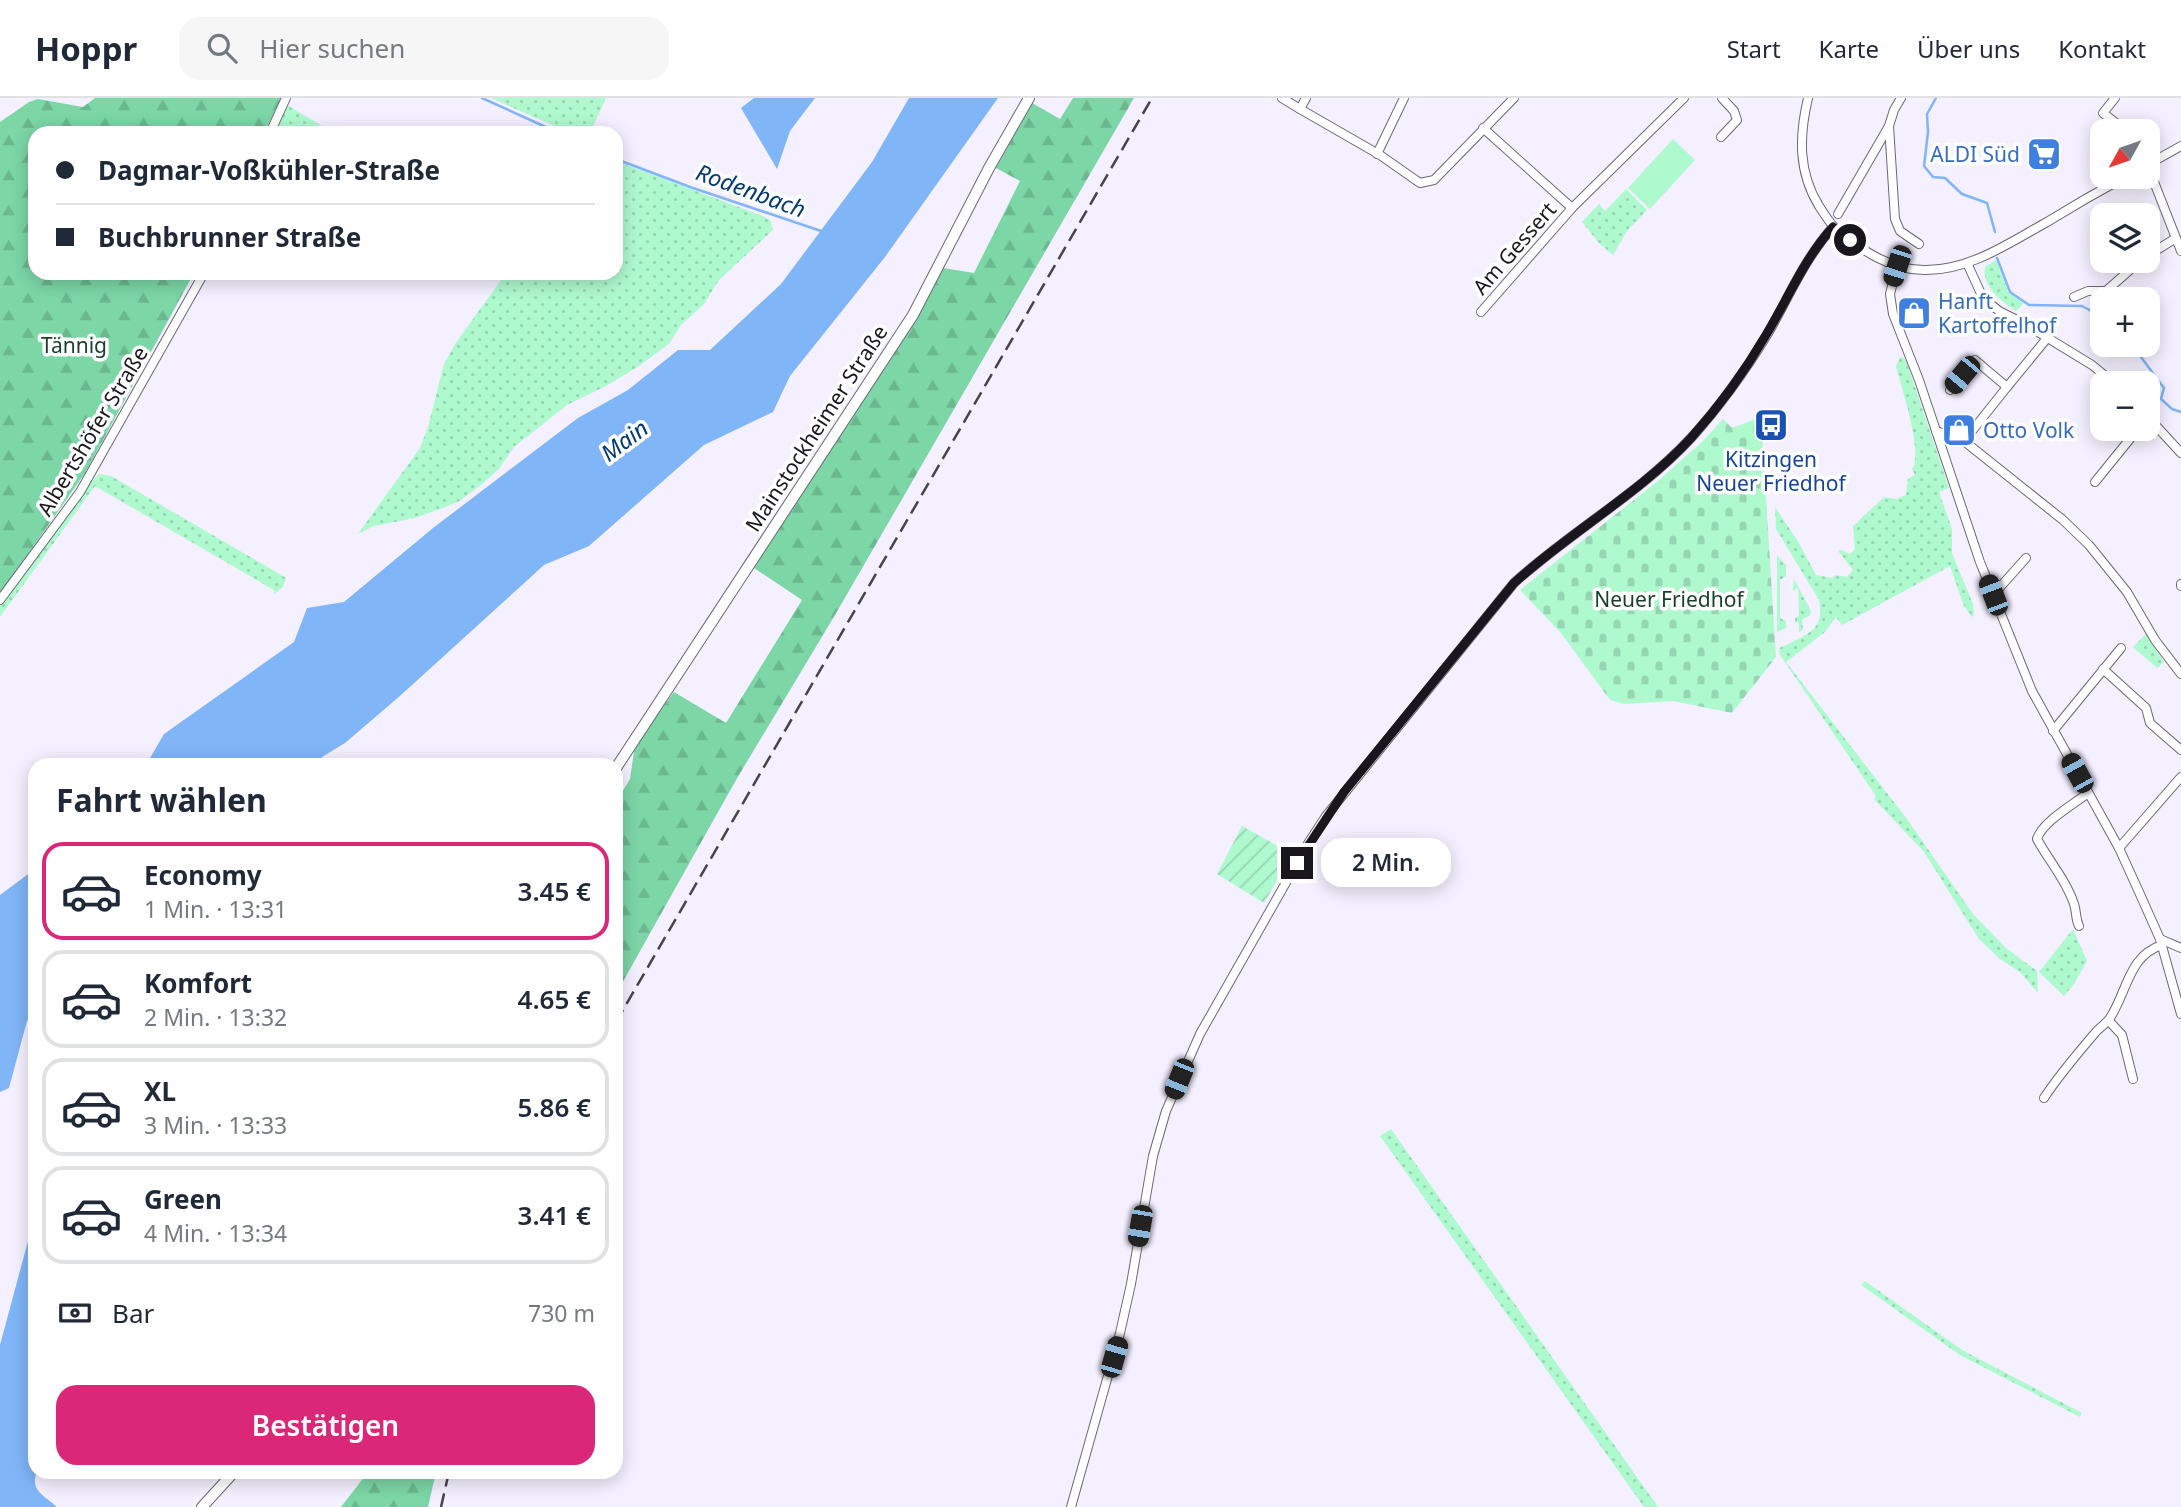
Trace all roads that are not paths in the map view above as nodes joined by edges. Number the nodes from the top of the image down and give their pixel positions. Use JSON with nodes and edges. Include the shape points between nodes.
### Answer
{"nodes":[{"id":1,"x":286,"y":98,"type":"edge"},
{"id":2,"x":1029,"y":98,"type":"edge"},
{"id":3,"x":1282,"y":98,"type":"edge"},
{"id":4,"x":1306,"y":98,"type":"edge"},
{"id":5,"x":1404,"y":98,"type":"edge"},
{"id":6,"x":1514,"y":98,"type":"edge"},
{"id":7,"x":1685,"y":98,"type":"edge"},
{"id":8,"x":1722,"y":98,"type":"edge"},
{"id":9,"x":1808,"y":98,"type":"edge"},
{"id":10,"x":1901,"y":98,"type":"edge"},
{"id":11,"x":2115,"y":98,"type":"edge"},
{"id":12,"x":1300,"y":109,"type":"junction"},
{"id":13,"x":2110,"y":119,"type":"edge"},
{"id":14,"x":273,"y":126,"type":"edge"},
{"id":15,"x":1889,"y":126,"type":"junction"},
{"id":16,"x":1483,"y":128,"type":"junction"},
{"id":17,"x":1721,"y":136,"type":"dead end"},
{"id":18,"x":2181,"y":146,"type":"edge"},
{"id":19,"x":1377,"y":154,"type":"junction"},
{"id":20,"x":2160,"y":157,"type":"edge"},
{"id":21,"x":2104,"y":189,"type":"edge"},
{"id":22,"x":2157,"y":189,"type":"edge"},
{"id":23,"x":1573,"y":208,"type":"junction"},
{"id":24,"x":1838,"y":214,"type":"dead end"},
{"id":25,"x":1833,"y":227,"type":"junction"},
{"id":26,"x":2176,"y":238,"type":"junction"},
{"id":27,"x":1919,"y":244,"type":"dead end"},
{"id":28,"x":2160,"y":248,"type":"edge"},
{"id":29,"x":2181,"y":251,"type":"edge"},
{"id":30,"x":1967,"y":263,"type":"junction"},
{"id":31,"x":1897,"y":266,"type":"junction"},
{"id":32,"x":2126,"y":273,"type":"edge"},
{"id":33,"x":200,"y":280,"type":"edge"},
{"id":34,"x":2074,"y":297,"type":"dead end"},
{"id":35,"x":1481,"y":312,"type":"dead end"},
{"id":36,"x":2048,"y":337,"type":"junction"},
{"id":37,"x":2099,"y":371,"type":"edge"},
{"id":38,"x":2007,"y":387,"type":"junction"},
{"id":39,"x":1950,"y":390,"type":"dead end"},
{"id":40,"x":1936,"y":431,"type":"junction"},
{"id":41,"x":2160,"y":431,"type":"edge"},
{"id":42,"x":1964,"y":441,"type":"junction"},
{"id":43,"x":2128,"y":441,"type":"edge"},
{"id":44,"x":2181,"y":453,"type":"edge"},
{"id":45,"x":2095,"y":482,"type":"dead end"},
{"id":46,"x":2026,"y":558,"type":"dead end"},
{"id":47,"x":1993,"y":595,"type":"junction"},
{"id":48,"x":0,"y":600,"type":"edge"},
{"id":49,"x":2121,"y":649,"type":"dead end"},
{"id":50,"x":2103,"y":669,"type":"junction"},
{"id":51,"x":2181,"y":674,"type":"edge"},
{"id":52,"x":2053,"y":731,"type":"junction"},
{"id":53,"x":2181,"y":750,"type":"edge"},
{"id":54,"x":623,"y":758,"type":"edge"},
{"id":55,"x":2181,"y":777,"type":"edge"},
{"id":56,"x":2088,"y":793,"type":"junction"},
{"id":57,"x":2119,"y":848,"type":"junction"},
{"id":58,"x":2079,"y":926,"type":"dead end"},
{"id":59,"x":2161,"y":942,"type":"junction"},
{"id":60,"x":2181,"y":948,"type":"edge"},
{"id":61,"x":2181,"y":1014,"type":"edge"},
{"id":62,"x":2109,"y":1021,"type":"junction"},
{"id":63,"x":2133,"y":1079,"type":"dead end"},
{"id":64,"x":2044,"y":1098,"type":"dead end"},
{"id":65,"x":228,"y":1479,"type":"edge"},
{"id":66,"x":202,"y":1507,"type":"edge"},
{"id":67,"x":1071,"y":1507,"type":"edge"}],
"edges":[{"from":1,"to":14,"type":"street"},
{"from":2,"to":54,"type":"main road","name":"Mainstockheimer Straße","via":[[914,315]]},
{"from":3,"to":12,"type":"street"},
{"from":4,"to":12,"type":"street"},
{"from":5,"to":19,"type":"street"},
{"from":6,"to":16,"type":"street"},
{"from":7,"to":23,"type":"street","name":"Am Gessert"},
{"from":8,"to":17,"type":"street","via":[[1737,120]]},
{"from":9,"to":25,"type":"street","via":[[1802,133],[1805,180]]},
{"from":10,"to":15,"type":"street"},
{"from":11,"to":13,"type":"street","via":[[2103,114]]},
{"from":12,"to":19,"type":"street"},
{"from":15,"to":24,"type":"street"},
{"from":15,"to":27,"type":"street","via":[[1895,219],[1900,231]]},
{"from":16,"to":19,"type":"street","via":[[1427,183],[1420,183]]},
{"from":16,"to":23,"type":"street","name":"Am Gessert"},
{"from":18,"to":20,"type":"street"},
{"from":21,"to":30,"type":"street"},
{"from":22,"to":26,"type":"street"},
{"from":23,"to":35,"type":"street","name":"Am Gessert"},
{"from":25,"to":31,"type":"street","via":[[1875,257]]},
{"from":25,"to":67,"type":"street","via":[[1808,258],[1760,346],[1690,439],[1514,583],[1344,792],[1309,842],[1200,1034],[1166,1111],[1153,1156],[1120,1333]]},
{"from":26,"to":28,"type":"street"},
{"from":26,"to":29,"type":"street"},
{"from":30,"to":31,"type":"street","via":[[1924,271]]},
{"from":30,"to":36,"type":"street","via":[[1983,298]]},
{"from":31,"to":40,"type":"street","via":[[1891,308]]},
{"from":32,"to":34,"type":"street","via":[[2106,291]]},
{"from":33,"to":48,"type":"street","name":"Albertshöfer Straße","via":[[80,492]]},
{"from":36,"to":37,"type":"street"},
{"from":36,"to":38,"type":"street"},
{"from":38,"to":39,"type":"street","via":[[1975,360]]},
{"from":38,"to":42,"type":"street"},
{"from":40,"to":42,"type":"street"},
{"from":40,"to":47,"type":"street"},
{"from":41,"to":44,"type":"street"},
{"from":42,"to":51,"type":"street","via":[[2096,552]]},
{"from":43,"to":45,"type":"street"},
{"from":46,"to":47,"type":"street"},
{"from":47,"to":52,"type":"street"},
{"from":49,"to":50,"type":"street"},
{"from":50,"to":52,"type":"street"},
{"from":50,"to":53,"type":"street","via":[[2146,708],[2150,723]]},
{"from":52,"to":56,"type":"street"},
{"from":55,"to":57,"type":"street"},
{"from":56,"to":57,"type":"street"},
{"from":56,"to":58,"type":"street","via":[[2046,825],[2037,839],[2062,878],[2076,907]]},
{"from":57,"to":59,"type":"street"},
{"from":59,"to":60,"type":"street"},
{"from":59,"to":61,"type":"street"},
{"from":59,"to":62,"type":"street","via":[[2138,958]]},
{"from":62,"to":63,"type":"street","via":[[2122,1035]]},
{"from":62,"to":64,"type":"street"},
{"from":65,"to":66,"type":"main road"}]}
